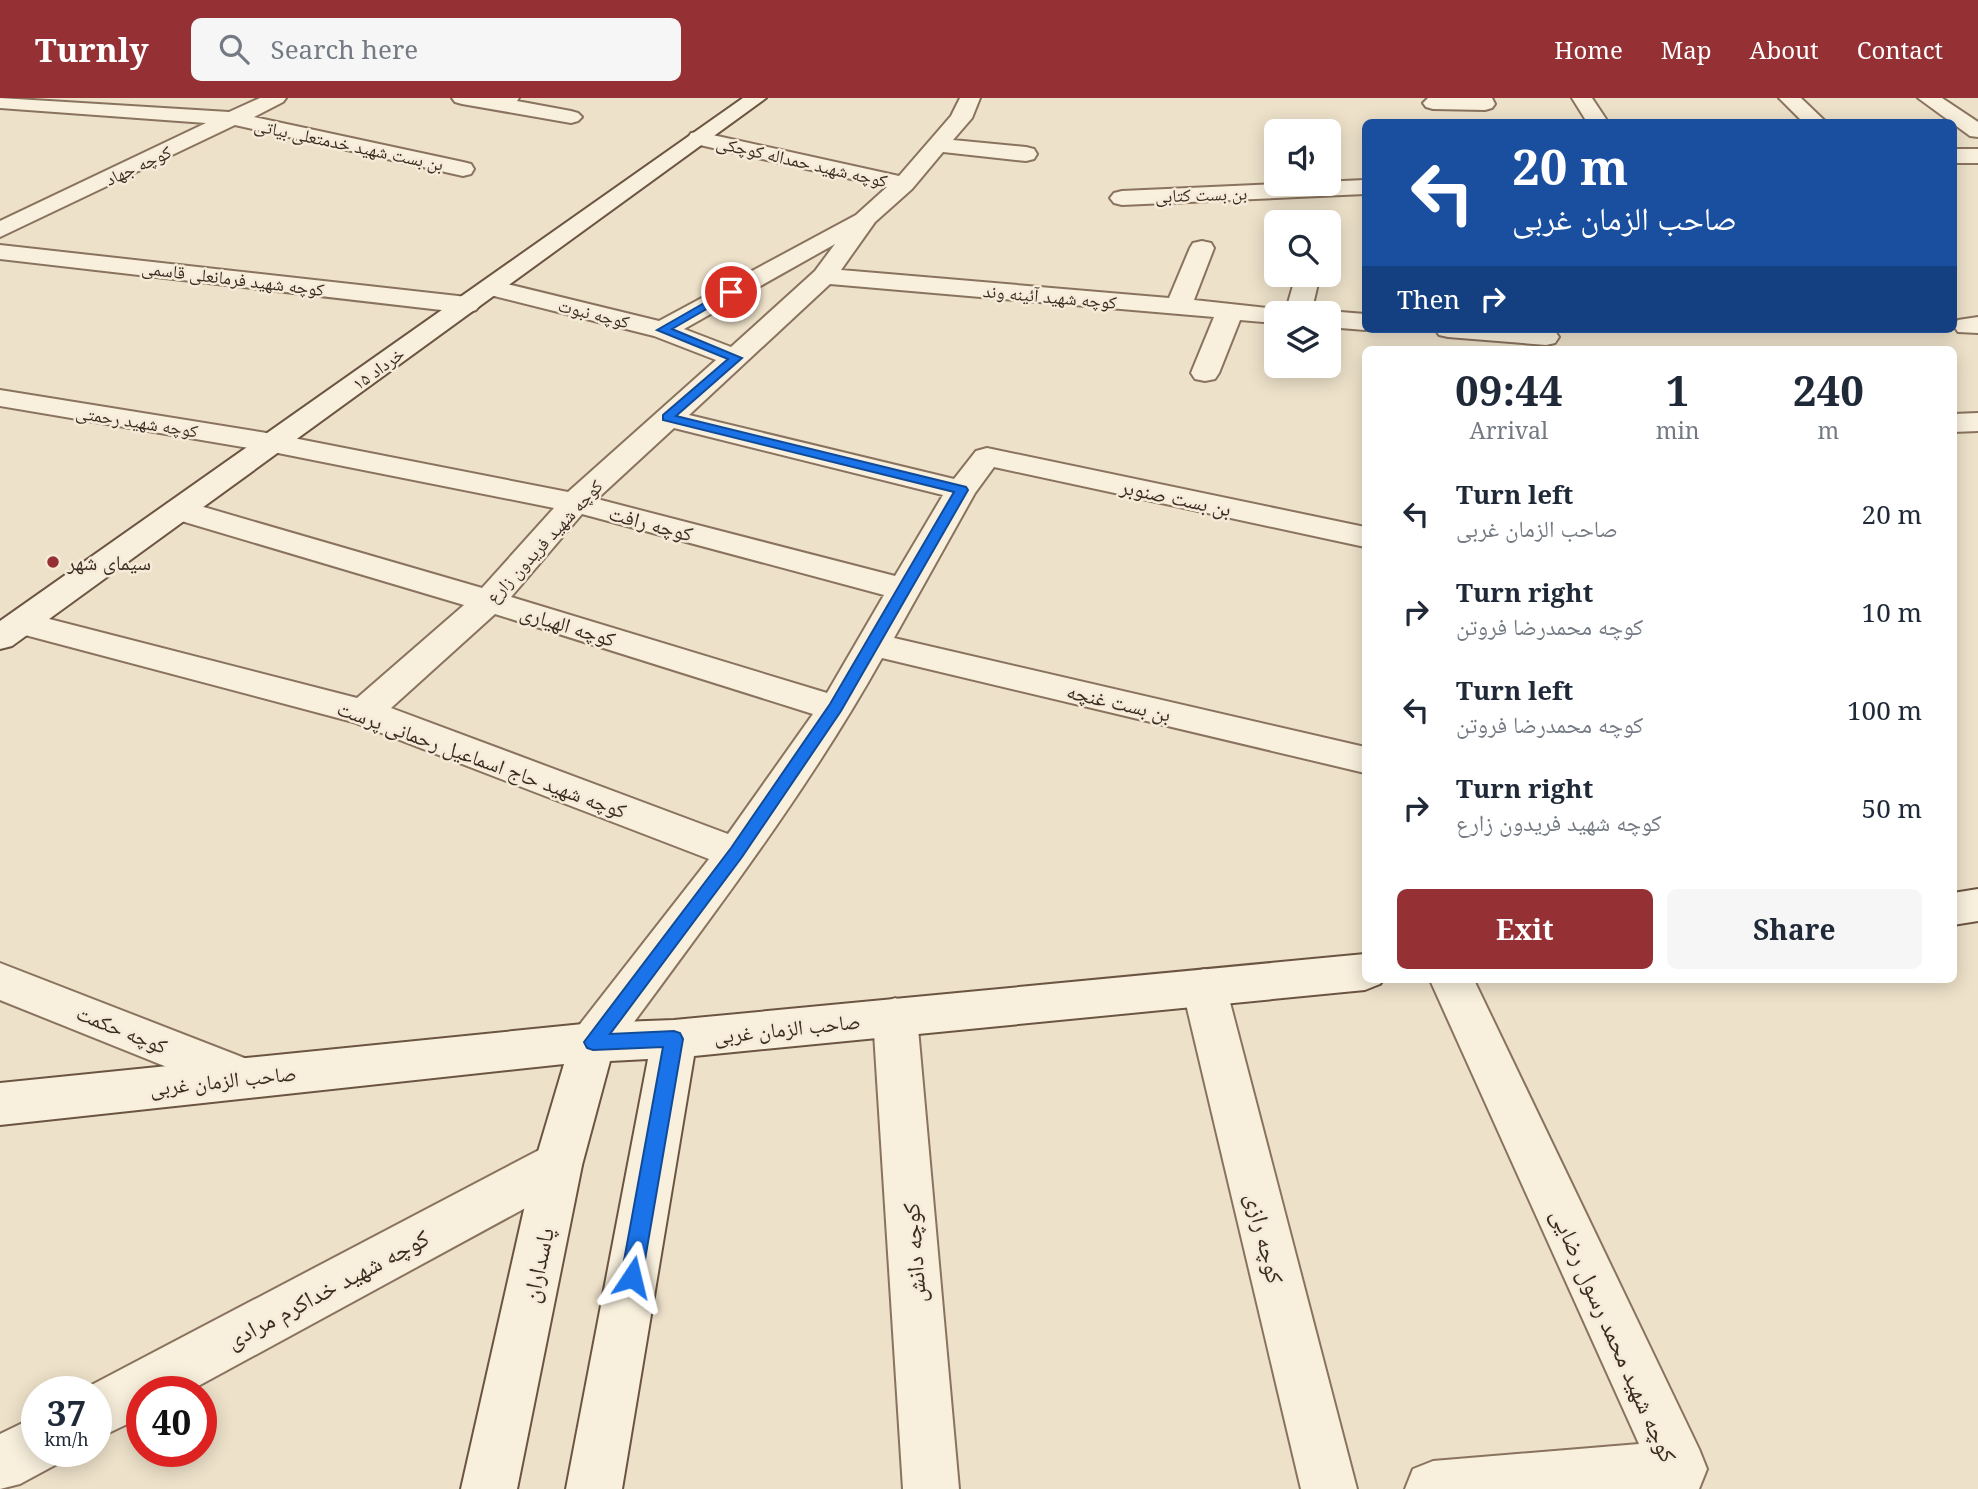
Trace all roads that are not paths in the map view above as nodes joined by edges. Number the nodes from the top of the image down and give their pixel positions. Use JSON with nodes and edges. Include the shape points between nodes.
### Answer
{"nodes":[{"id":1,"x":276,"y":98,"type":"edge"},
{"id":2,"x":462,"y":98,"type":"edge"},
{"id":3,"x":756,"y":98,"type":"edge"},
{"id":4,"x":970,"y":98,"type":"edge"},
{"id":5,"x":1482,"y":98,"type":"edge"},
{"id":6,"x":1582,"y":98,"type":"edge"},
{"id":7,"x":1789,"y":98,"type":"edge"},
{"id":8,"x":1928,"y":98,"type":"edge"},
{"id":9,"x":503,"y":101,"type":"edge"},
{"id":10,"x":0,"y":102,"type":"edge"},
{"id":11,"x":1433,"y":103,"type":"dead end"},
{"id":12,"x":571,"y":117,"type":"dead end"},
{"id":13,"x":235,"y":119,"type":"junction"},
{"id":14,"x":1595,"y":119,"type":"edge"},
{"id":15,"x":1812,"y":119,"type":"edge"},
{"id":16,"x":1978,"y":131,"type":"edge"},
{"id":17,"x":699,"y":138,"type":"junction"},
{"id":18,"x":937,"y":145,"type":"junction"},
{"id":19,"x":1026,"y":154,"type":"dead end"},
{"id":20,"x":1957,"y":156,"type":"edge"},
{"id":21,"x":1978,"y":156,"type":"edge"},
{"id":22,"x":463,"y":169,"type":"dead end"},
{"id":23,"x":904,"y":184,"type":"junction"},
{"id":24,"x":1362,"y":187,"type":"edge"},
{"id":25,"x":1122,"y":198,"type":"dead end"},
{"id":26,"x":867,"y":217,"type":"junction"},
{"id":27,"x":0,"y":230,"type":"edge"},
{"id":28,"x":1202,"y":248,"type":"dead end"},
{"id":29,"x":0,"y":252,"type":"edge"},
{"id":30,"x":824,"y":276,"type":"junction"},
{"id":31,"x":491,"y":288,"type":"junction"},
{"id":32,"x":467,"y":305,"type":"junction"},
{"id":33,"x":1180,"y":306,"type":"junction"},
{"id":34,"x":1230,"y":311,"type":"junction"},
{"id":35,"x":1264,"y":314,"type":"edge"},
{"id":36,"x":1341,"y":320,"type":"edge"},
{"id":37,"x":1362,"y":322,"type":"edge"},
{"id":38,"x":663,"y":330,"type":"junction"},
{"id":39,"x":1488,"y":333,"type":"edge"},
{"id":40,"x":1547,"y":339,"type":"edge"},
{"id":41,"x":736,"y":358,"type":"junction"},
{"id":42,"x":1205,"y":373,"type":"dead end"},
{"id":43,"x":0,"y":398,"type":"edge"},
{"id":44,"x":667,"y":418,"type":"junction"},
{"id":45,"x":1978,"y":422,"type":"edge"},
{"id":46,"x":1957,"y":423,"type":"edge"},
{"id":47,"x":273,"y":443,"type":"junction"},
{"id":48,"x":961,"y":490,"type":"junction"},
{"id":49,"x":575,"y":503,"type":"junction"},
{"id":50,"x":178,"y":510,"type":"junction"},
{"id":51,"x":1362,"y":536,"type":"edge"},
{"id":52,"x":903,"y":589,"type":"junction"},
{"id":53,"x":489,"y":601,"type":"junction"},
{"id":54,"x":11,"y":630,"type":"edge"},
{"id":55,"x":872,"y":644,"type":"junction"},
{"id":56,"x":836,"y":708,"type":"junction"},
{"id":57,"x":364,"y":712,"type":"junction"},
{"id":58,"x":1362,"y":759,"type":"edge"},
{"id":59,"x":736,"y":852,"type":"junction"},
{"id":60,"x":1978,"y":905,"type":"edge"},
{"id":61,"x":1957,"y":908,"type":"edge"},
{"id":62,"x":1362,"y":972,"type":"edge"},
{"id":63,"x":0,"y":981,"type":"edge"},
{"id":64,"x":1453,"y":983,"type":"edge"},
{"id":65,"x":1204,"y":987,"type":"junction"},
{"id":66,"x":895,"y":1017,"type":"junction"},
{"id":67,"x":674,"y":1039,"type":"junction"},
{"id":68,"x":593,"y":1042,"type":"junction"},
{"id":69,"x":244,"y":1078,"type":"junction"},
{"id":70,"x":0,"y":1104,"type":"edge"},
{"id":71,"x":558,"y":1165,"type":"junction"},
{"id":72,"x":112,"y":1403,"type":"edge"},
{"id":73,"x":21,"y":1453,"type":"edge"},
{"id":74,"x":0,"y":1464,"type":"edge"},
{"id":75,"x":489,"y":1489,"type":"edge"},
{"id":76,"x":594,"y":1489,"type":"edge"},
{"id":77,"x":931,"y":1489,"type":"edge"},
{"id":78,"x":1329,"y":1489,"type":"edge"},
{"id":79,"x":1433,"y":1489,"type":"edge"}],
"edges":[{"from":1,"to":13,"type":"street","name":"کوچه جهاد"},
{"from":2,"to":9,"type":"street"},
{"from":3,"to":17,"type":"street","name":"۱۵ خرداد"},
{"from":4,"to":18,"type":"street","name":"کوچه شهید فریدون زارع","via":[[961,118]]},
{"from":5,"to":11,"type":"street","via":[[1485,104]]},
{"from":6,"to":14,"type":"street"},
{"from":7,"to":15,"type":"street"},
{"from":8,"to":16,"type":"street"},
{"from":9,"to":12,"type":"street"},
{"from":10,"to":13,"type":"street","name":"بن بست شهید خدمتعلی بیاتی"},
{"from":13,"to":22,"type":"street","name":"بن بست شهید خدمتعلی بیاتی"},
{"from":13,"to":27,"type":"street","name":"کوچه جهاد"},
{"from":17,"to":23,"type":"street","name":"کوچه شهید حمداله کوچکی"},
{"from":17,"to":31,"type":"street","name":"۱۵ خرداد"},
{"from":18,"to":19,"type":"street"},
{"from":18,"to":23,"type":"street","name":"کوچه شهید فریدون زارع"},
{"from":20,"to":21,"type":"street"},
{"from":23,"to":26,"type":"street","name":"کوچه شهید فریدون زارع"},
{"from":24,"to":25,"type":"street","name":"بن بست کتابی"},
{"from":26,"to":30,"type":"street","name":"کوچه شهید فریدون زارع"},
{"from":26,"to":38,"type":"street","name":"کوچه شهید فریدون زارع"},
{"from":28,"to":33,"type":"street"},
{"from":29,"to":32,"type":"street","name":"کوچه شهید فرمانعلی قاسمی"},
{"from":30,"to":33,"type":"street","name":"کوچه شهید آئینه وند"},
{"from":30,"to":41,"type":"street","name":"کوچه شهید فریدون زارع"},
{"from":31,"to":32,"type":"street","name":"۱۵ خرداد"},
{"from":31,"to":38,"type":"street","name":"کوچه نبوت"},
{"from":32,"to":47,"type":"street","name":"۱۵ خرداد"},
{"from":33,"to":34,"type":"street","name":"کوچه شهید آئینه وند"},
{"from":34,"to":35,"type":"street","name":"کوچه شهید آئینه وند"},
{"from":34,"to":42,"type":"street"},
{"from":36,"to":37,"type":"street"},
{"from":38,"to":41,"type":"street","name":"کوچه نبوت"},
{"from":39,"to":40,"type":"street"},
{"from":41,"to":44,"type":"street","name":"کوچه شهید فریدون زارع"},
{"from":43,"to":47,"type":"street","name":"کوچه شهید رحمتی"},
{"from":44,"to":48,"type":"street"},
{"from":44,"to":49,"type":"street","name":"کوچه شهید فریدون زارع"},
{"from":45,"to":46,"type":"street"},
{"from":47,"to":49,"type":"street","name":"کوچه رافت"},
{"from":47,"to":50,"type":"street","name":"۱۵ خرداد"},
{"from":48,"to":51,"type":"street","name":"بن بست صنوبر","via":[[987,457]]},
{"from":48,"to":52,"type":"street"},
{"from":49,"to":52,"type":"street","name":"کوچه رافت"},
{"from":49,"to":53,"type":"street","name":"کوچه شهید فریدون زارع"},
{"from":50,"to":53,"type":"street","name":"کوچه الهیاری"},
{"from":50,"to":54,"type":"street","name":"۱۵ خرداد"},
{"from":52,"to":55,"type":"street"},
{"from":53,"to":56,"type":"street","name":"کوچه الهیاری"},
{"from":53,"to":57,"type":"street","name":"کوچه شهید فریدون زارع"},
{"from":54,"to":57,"type":"street","name":"کوچه شهید حاج اسماعیل رحمانی پرست"},
{"from":55,"to":56,"type":"street"},
{"from":55,"to":58,"type":"street","name":"بن بست غنچه"},
{"from":56,"to":59,"type":"street"},
{"from":57,"to":59,"type":"street","name":"کوچه شهید حاج اسماعیل رحمانی پرست"},
{"from":59,"to":68,"type":"street"},
{"from":60,"to":61,"type":"street"},
{"from":62,"to":65,"type":"street","name":"صاحب الزمان غربی"},
{"from":63,"to":69,"type":"street","name":"کوچه حکمت"},
{"from":64,"to":79,"type":"street","name":"کوچه شهید محمد رسول رضایی","via":[[1679,1469]]},
{"from":65,"to":66,"type":"street","name":"صاحب الزمان غربی"},
{"from":65,"to":78,"type":"street","name":"کوچه رازی"},
{"from":66,"to":67,"type":"street","name":"صاحب الزمان غربی"},
{"from":66,"to":77,"type":"street","name":"کوچه دانش"},
{"from":67,"to":68,"type":"street","name":"صاحب الزمان غربی"},
{"from":67,"to":76,"type":"street"},
{"from":68,"to":69,"type":"street","name":"صاحب الزمان غربی"},
{"from":68,"to":71,"type":"street","name":"پاسداران"},
{"from":69,"to":70,"type":"street","name":"صاحب الزمان غربی"},
{"from":71,"to":72,"type":"street","name":"کوچه شهید خداکرم مرادی"},
{"from":71,"to":75,"type":"street","name":"پاسداران"},
{"from":73,"to":74,"type":"street"}]}
